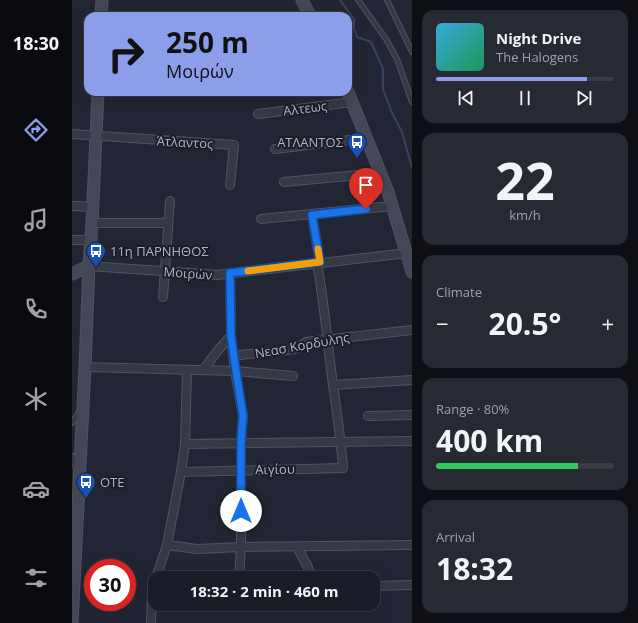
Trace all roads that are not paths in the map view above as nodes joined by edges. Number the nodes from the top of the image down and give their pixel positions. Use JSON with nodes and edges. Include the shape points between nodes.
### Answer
{"nodes":[{"id":1,"x":102,"y":0,"type":"edge"},
{"id":2,"x":302,"y":0,"type":"edge"},
{"id":3,"x":358,"y":0,"type":"edge"},
{"id":4,"x":387,"y":0,"type":"edge"},
{"id":5,"x":101,"y":12,"type":"edge"},
{"id":6,"x":308,"y":12,"type":"edge"},
{"id":7,"x":412,"y":52,"type":"edge"},
{"id":8,"x":98,"y":96,"type":"edge"},
{"id":9,"x":350,"y":97,"type":"edge"},
{"id":10,"x":412,"y":102,"type":"edge"},
{"id":11,"x":258,"y":114,"type":"dead end"},
{"id":12,"x":72,"y":134,"type":"edge"},
{"id":13,"x":97,"y":136,"type":"junction"},
{"id":14,"x":366,"y":138,"type":"junction"},
{"id":15,"x":275,"y":149,"type":"dead end"},
{"id":16,"x":380,"y":173,"type":"junction"},
{"id":17,"x":284,"y":182,"type":"dead end"},
{"id":18,"x":230,"y":185,"type":"dead end"},
{"id":19,"x":170,"y":201,"type":"dead end"},
{"id":20,"x":72,"y":206,"type":"edge"},
{"id":21,"x":392,"y":206,"type":"junction"},
{"id":22,"x":93,"y":207,"type":"junction"},
{"id":23,"x":312,"y":215,"type":"junction"},
{"id":24,"x":261,"y":219,"type":"dead end"},
{"id":25,"x":92,"y":223,"type":"junction"},
{"id":26,"x":168,"y":223,"type":"junction"},
{"id":27,"x":72,"y":240,"type":"edge"},
{"id":28,"x":91,"y":240,"type":"junction"},
{"id":29,"x":406,"y":253,"type":"junction"},
{"id":30,"x":319,"y":263,"type":"junction"},
{"id":31,"x":89,"y":266,"type":"junction"},
{"id":32,"x":165,"y":271,"type":"junction"},
{"id":33,"x":412,"y":272,"type":"edge"},
{"id":34,"x":230,"y":273,"type":"junction"},
{"id":35,"x":72,"y":274,"type":"edge"},
{"id":36,"x":163,"y":297,"type":"dead end"},
{"id":37,"x":412,"y":330,"type":"edge"},
{"id":38,"x":231,"y":336,"type":"junction"},
{"id":39,"x":327,"y":340,"type":"junction"},
{"id":40,"x":240,"y":355,"type":"dead end"},
{"id":41,"x":85,"y":367,"type":"junction"},
{"id":42,"x":187,"y":370,"type":"junction"},
{"id":43,"x":203,"y":370,"type":"junction"},
{"id":44,"x":236,"y":371,"type":"junction"},
{"id":45,"x":293,"y":376,"type":"dead end"},
{"id":46,"x":412,"y":380,"type":"edge"},
{"id":47,"x":333,"y":385,"type":"junction"},
{"id":48,"x":82,"y":408,"type":"junction"},
{"id":49,"x":412,"y":415,"type":"edge"},
{"id":50,"x":368,"y":416,"type":"dead end"},
{"id":51,"x":72,"y":423,"type":"edge"},
{"id":52,"x":412,"y":441,"type":"edge"},
{"id":53,"x":341,"y":442,"type":"junction"},
{"id":54,"x":241,"y":443,"type":"junction"},
{"id":55,"x":185,"y":444,"type":"junction"},
{"id":56,"x":72,"y":456,"type":"edge"},
{"id":57,"x":241,"y":470,"type":"junction"},
{"id":58,"x":181,"y":472,"type":"junction"},
{"id":59,"x":80,"y":475,"type":"junction"},
{"id":60,"x":167,"y":545,"type":"junction"},
{"id":61,"x":412,"y":545,"type":"edge"},
{"id":62,"x":241,"y":547,"type":"junction"},
{"id":63,"x":297,"y":547,"type":"junction"},
{"id":64,"x":158,"y":571,"type":"edge"},
{"id":65,"x":239,"y":571,"type":"edge"},
{"id":66,"x":309,"y":571,"type":"edge"},
{"id":67,"x":412,"y":585,"type":"edge"},
{"id":68,"x":380,"y":586,"type":"edge"},
{"id":69,"x":152,"y":611,"type":"edge"},
{"id":70,"x":72,"y":623,"type":"edge"},
{"id":71,"x":151,"y":623,"type":"edge"}],
"edges":[{"from":1,"to":5,"type":"main road"},
{"from":2,"to":6,"type":"main road"},
{"from":3,"to":10,"type":"lane","via":[[397,59]]},
{"from":4,"to":7,"type":"lane"},
{"from":8,"to":13,"type":"main road"},
{"from":9,"to":11,"type":"street","name":"Αλτεως"},
{"from":9,"to":14,"type":"main road"},
{"from":12,"to":13,"type":"street"},
{"from":13,"to":18,"type":"street","name":"Άτλαντος","via":[[234,145]]},
{"from":13,"to":22,"type":"main road"},
{"from":14,"to":15,"type":"street"},
{"from":14,"to":16,"type":"main road"},
{"from":16,"to":17,"type":"street"},
{"from":16,"to":21,"type":"main road"},
{"from":19,"to":26,"type":"street"},
{"from":20,"to":22,"type":"street"},
{"from":21,"to":23,"type":"street"},
{"from":21,"to":29,"type":"main road"},
{"from":22,"to":25,"type":"main road"},
{"from":23,"to":24,"type":"street"},
{"from":23,"to":30,"type":"street"},
{"from":25,"to":26,"type":"street"},
{"from":25,"to":28,"type":"main road"},
{"from":26,"to":32,"type":"street"},
{"from":27,"to":28,"type":"street"},
{"from":28,"to":31,"type":"main road"},
{"from":29,"to":30,"type":"street","name":"Μοιρών"},
{"from":29,"to":33,"type":"main road"},
{"from":30,"to":34,"type":"street","name":"Μοιρών"},
{"from":30,"to":39,"type":"street"},
{"from":31,"to":32,"type":"street","name":"Μοιρών"},
{"from":31,"to":35,"type":"main road"},
{"from":31,"to":41,"type":"main road"},
{"from":32,"to":34,"type":"street","name":"Μοιρών","via":[[218,275]]},
{"from":32,"to":36,"type":"street"},
{"from":34,"to":38,"type":"street"},
{"from":37,"to":39,"type":"street","name":"Νεασ Κορδυλης"},
{"from":38,"to":43,"type":"street"},
{"from":38,"to":44,"type":"street"},
{"from":39,"to":40,"type":"street","name":"Νεασ Κορδυλης","via":[[306,342],[296,349]]},
{"from":39,"to":47,"type":"street"},
{"from":41,"to":42,"type":"street"},
{"from":41,"to":48,"type":"main road"},
{"from":42,"to":43,"type":"street"},
{"from":42,"to":55,"type":"street"},
{"from":43,"to":44,"type":"street"},
{"from":44,"to":45,"type":"street"},
{"from":44,"to":54,"type":"street","via":[[243,416]]},
{"from":46,"to":47,"type":"street"},
{"from":47,"to":53,"type":"street"},
{"from":48,"to":51,"type":"lane"},
{"from":48,"to":59,"type":"main road"},
{"from":49,"to":50,"type":"street"},
{"from":52,"to":53,"type":"street","name":"Αιγίου"},
{"from":53,"to":54,"type":"street","name":"Αιγίου"},
{"from":53,"to":57,"type":"street","name":"Αιγίου","via":[[343,468]]},
{"from":54,"to":55,"type":"street","name":"Αιγίου"},
{"from":54,"to":57,"type":"street"},
{"from":55,"to":58,"type":"street"},
{"from":56,"to":59,"type":"lane"},
{"from":57,"to":58,"type":"street","name":"Αιγίου"},
{"from":57,"to":62,"type":"street"},
{"from":58,"to":60,"type":"street"},
{"from":59,"to":70,"type":"main road"},
{"from":60,"to":62,"type":"street","via":[[197,550]]},
{"from":60,"to":64,"type":"street"},
{"from":61,"to":63,"type":"street"},
{"from":62,"to":63,"type":"street"},
{"from":62,"to":65,"type":"street"},
{"from":63,"to":66,"type":"street"},
{"from":67,"to":68,"type":"street"},
{"from":69,"to":71,"type":"street"}]}
